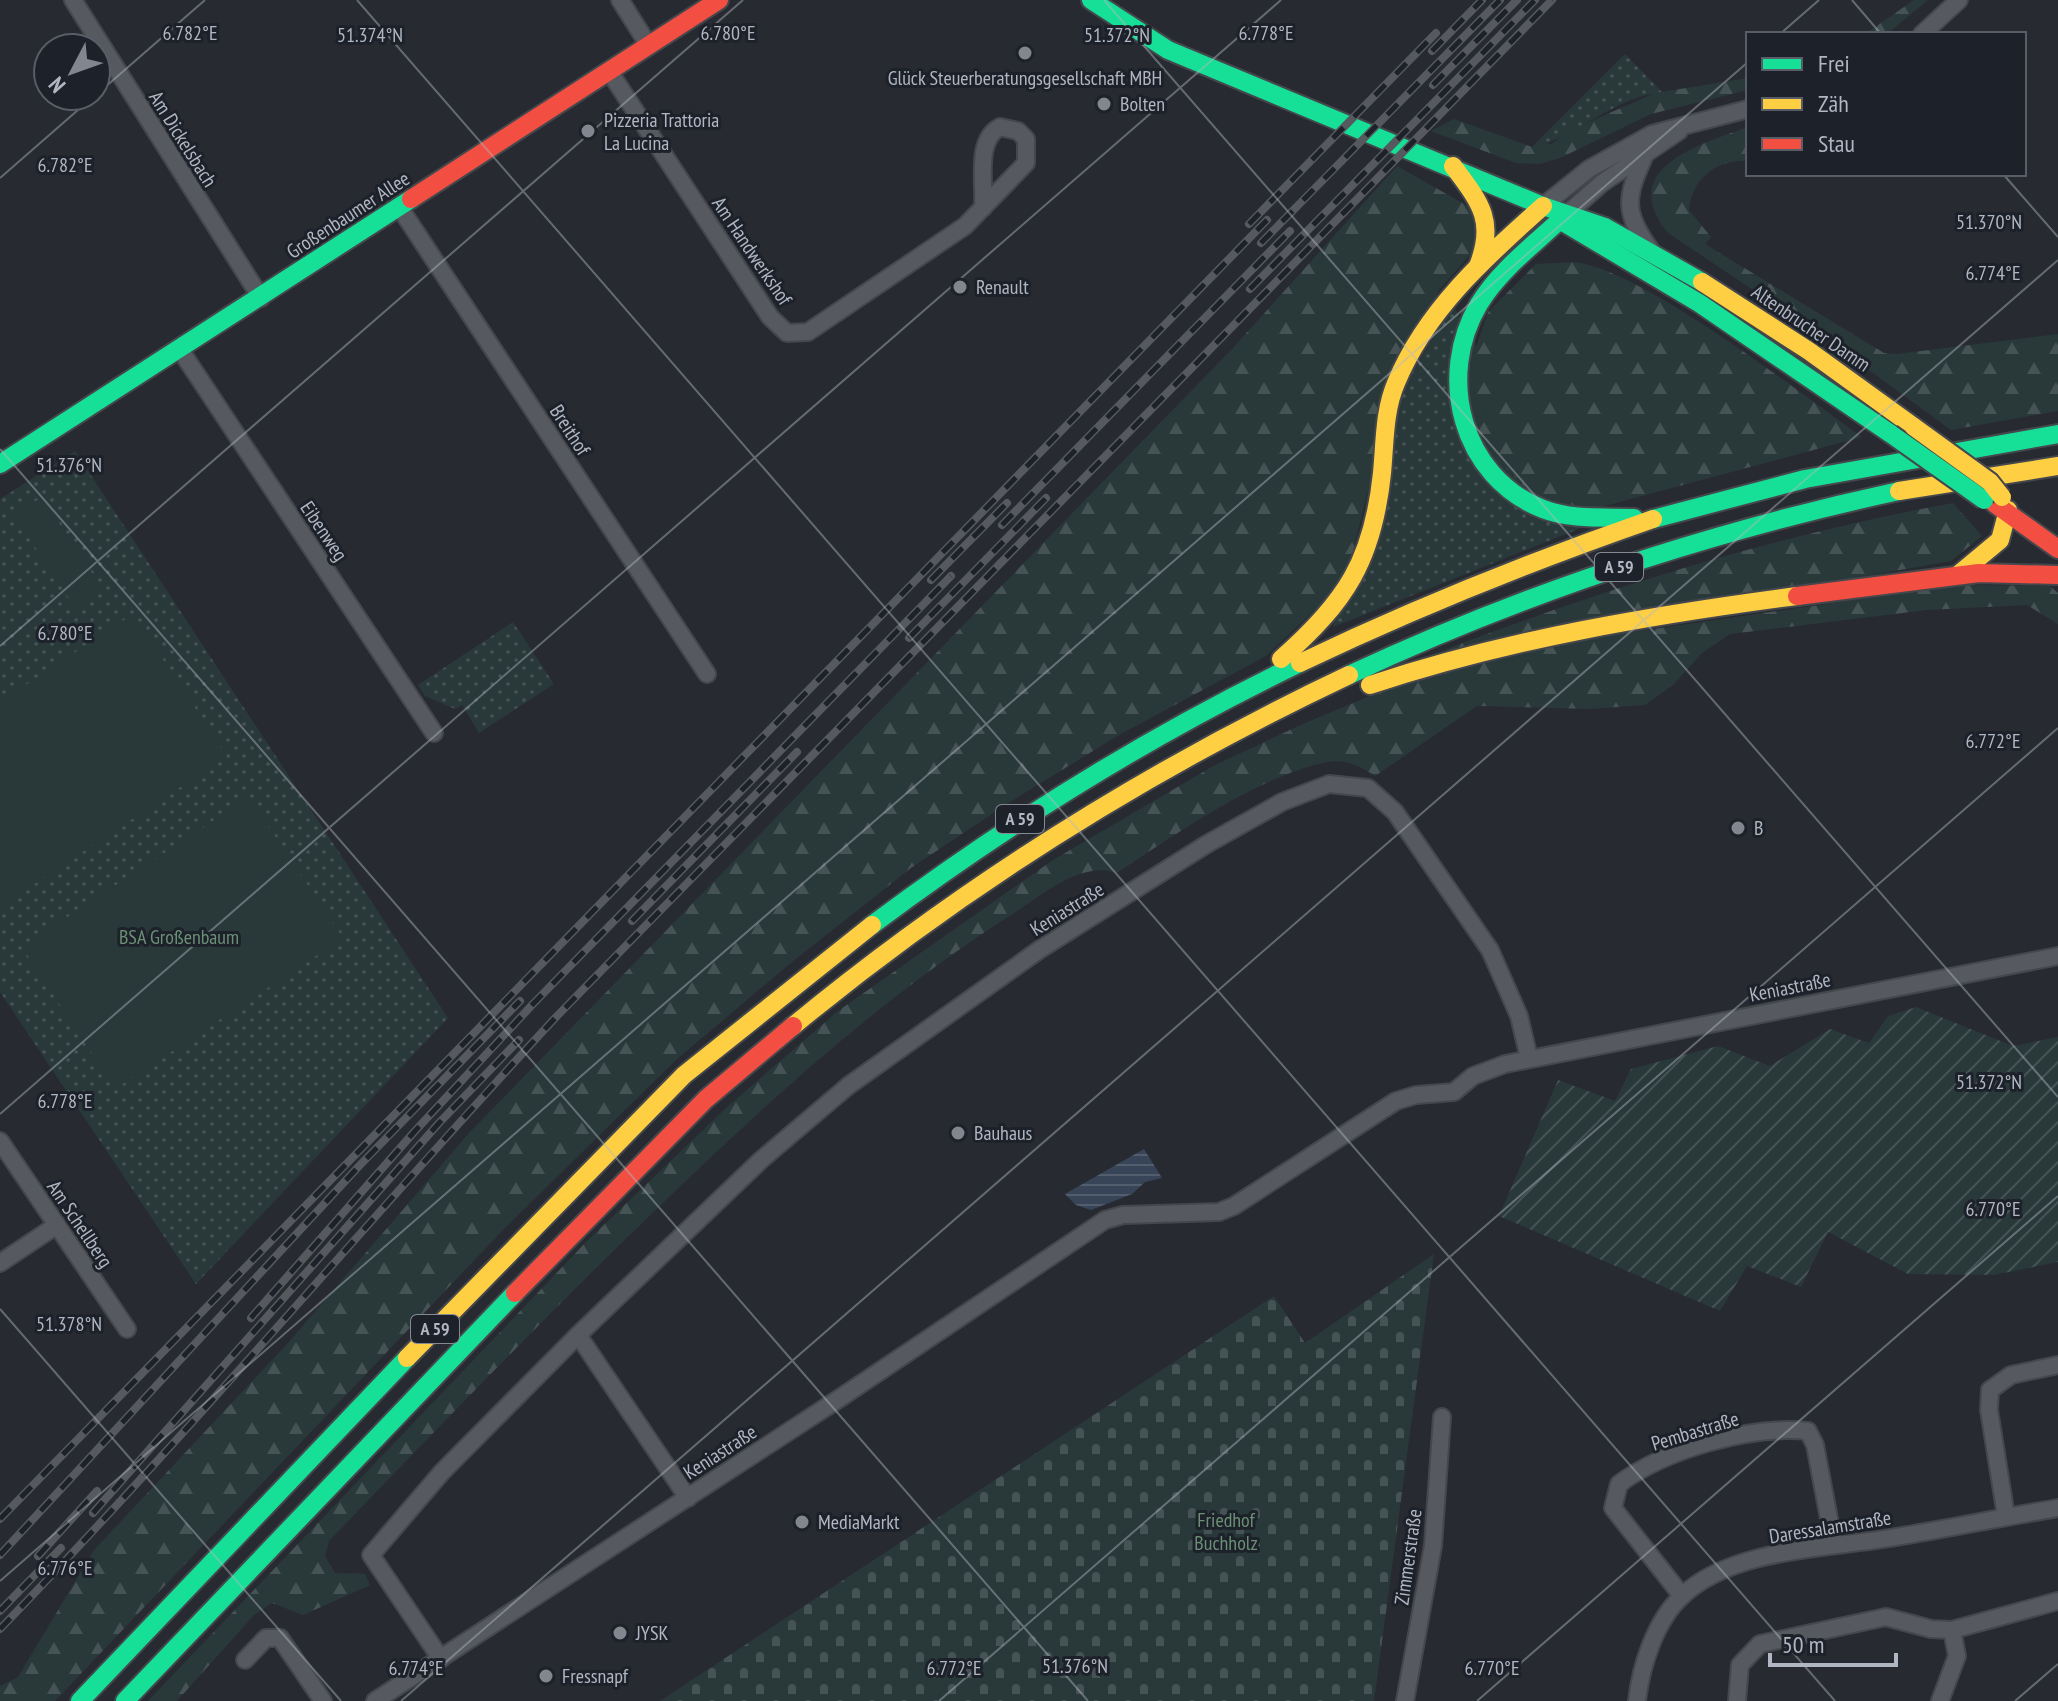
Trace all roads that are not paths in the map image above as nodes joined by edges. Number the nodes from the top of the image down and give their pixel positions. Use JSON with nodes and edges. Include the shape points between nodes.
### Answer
{"nodes":[{"id":1,"x":73,"y":0,"type":"edge"},
{"id":2,"x":620,"y":0,"type":"edge"},
{"id":3,"x":719,"y":0,"type":"edge"},
{"id":4,"x":1091,"y":0,"type":"edge"},
{"id":5,"x":1959,"y":0,"type":"edge"},
{"id":6,"x":1924,"y":32,"type":"edge"},
{"id":7,"x":649,"y":46,"type":"junction"},
{"id":8,"x":609,"y":71,"type":"junction"},
{"id":9,"x":1746,"y":110,"type":"edge"},
{"id":10,"x":1688,"y":125,"type":"junction"},
{"id":11,"x":1645,"y":155,"type":"junction"},
{"id":12,"x":1453,"y":166,"type":"junction"},
{"id":13,"x":1543,"y":206,"type":"junction"},
{"id":14,"x":400,"y":208,"type":"junction"},
{"id":15,"x":983,"y":208,"type":"junction"},
{"id":16,"x":1564,"y":216,"type":"junction"},
{"id":17,"x":1653,"y":254,"type":"junction"},
{"id":18,"x":1478,"y":266,"type":"junction"},
{"id":19,"x":261,"y":298,"type":"junction"},
{"id":20,"x":181,"y":351,"type":"junction"},
{"id":21,"x":2058,"y":434,"type":"edge"},
{"id":22,"x":0,"y":464,"type":"edge"},
{"id":23,"x":2058,"y":466,"type":"edge"},
{"id":24,"x":1998,"y":502,"type":"junction"},
{"id":25,"x":1657,"y":518,"type":"junction"},
{"id":26,"x":2057,"y":548,"type":"edge"},
{"id":27,"x":1958,"y":575,"type":"junction"},
{"id":28,"x":2058,"y":575,"type":"edge"},
{"id":29,"x":707,"y":674,"type":"dead end"},
{"id":30,"x":1249,"y":686,"type":"junction"},
{"id":31,"x":434,"y":733,"type":"dead end"},
{"id":32,"x":1205,"y":744,"type":"junction"},
{"id":33,"x":2058,"y":956,"type":"edge"},
{"id":34,"x":1529,"y":1058,"type":"junction"},
{"id":35,"x":0,"y":1141,"type":"edge"},
{"id":36,"x":57,"y":1225,"type":"junction"},
{"id":37,"x":0,"y":1263,"type":"edge"},
{"id":38,"x":127,"y":1329,"type":"dead end"},
{"id":39,"x":578,"y":1335,"type":"junction"},
{"id":40,"x":2058,"y":1365,"type":"edge"},
{"id":41,"x":1442,"y":1417,"type":"dead end"},
{"id":42,"x":688,"y":1498,"type":"junction"},
{"id":43,"x":2058,"y":1508,"type":"edge"},
{"id":44,"x":2006,"y":1516,"type":"junction"},
{"id":45,"x":1834,"y":1545,"type":"junction"},
{"id":46,"x":1682,"y":1596,"type":"junction"},
{"id":47,"x":2058,"y":1601,"type":"edge"},
{"id":48,"x":1952,"y":1630,"type":"junction"},
{"id":49,"x":441,"y":1659,"type":"junction"},
{"id":50,"x":245,"y":1660,"type":"dead end"},
{"id":51,"x":80,"y":1701,"type":"edge"},
{"id":52,"x":125,"y":1701,"type":"edge"},
{"id":53,"x":323,"y":1701,"type":"edge"},
{"id":54,"x":375,"y":1701,"type":"edge"},
{"id":55,"x":1405,"y":1701,"type":"edge"},
{"id":56,"x":1637,"y":1701,"type":"edge"},
{"id":57,"x":1737,"y":1701,"type":"edge"},
{"id":58,"x":1940,"y":1701,"type":"edge"}],
"edges":[{"from":1,"to":19,"type":"street","name":"Am Dickelsbach"},
{"from":2,"to":7,"type":"street"},
{"from":3,"to":7,"type":"main road","name":"Großenbaumer Allee"},
{"from":4,"to":12,"type":"main road","name":"Altenbrucher Damm","via":[[1168,50]]},
{"from":5,"to":6,"type":"street"},
{"from":7,"to":8,"type":"main road","name":"Großenbaumer Allee"},
{"from":8,"to":14,"type":"main road","name":"Großenbaumer Allee"},
{"from":8,"to":15,"type":"street","name":"Am Handwerkshof","via":[[770,317],[787,333],[808,332],[965,226]]},
{"from":9,"to":10,"type":"street"},
{"from":10,"to":11,"type":"street"},
{"from":10,"to":13,"type":"street","via":[[1652,134],[1615,153]]},
{"from":11,"to":16,"type":"street"},
{"from":11,"to":17,"type":"street","via":[[1629,207]]},
{"from":12,"to":13,"type":"main road","name":"Altenbrucher Damm"},
{"from":12,"to":18,"type":"main road","via":[[1487,218],[1487,248]]},
{"from":13,"to":16,"type":"main road","name":"Altenbrucher Damm"},
{"from":13,"to":18,"type":"main road"},
{"from":14,"to":19,"type":"main road","name":"Großenbaumer Allee"},
{"from":14,"to":29,"type":"street","name":"Breithof"},
{"from":15,"to":15,"type":"street","name":"Am Handwerkshof","via":[[1026,163],[1026,139],[1018,131],[1000,127],[987,139]]},
{"from":16,"to":17,"type":"main road","name":"Altenbrucher Damm","via":[[1605,227]]},
{"from":16,"to":24,"type":"main road","name":"Altenbrucher Damm","bridge":true},
{"from":16,"to":25,"type":"main road","via":[[1479,303],[1461,339],[1456,371],[1460,421],[1488,470],[1539,508],[1571,517]]},
{"from":17,"to":24,"type":"main road","name":"Altenbrucher Damm","bridge":true,"via":[[1809,351],[1990,482]]},
{"from":18,"to":30,"type":"main road","via":[[1426,326],[1397,381],[1385,420],[1374,537],[1354,585],[1334,612]]},
{"from":19,"to":20,"type":"main road","name":"Großenbaumer Allee"},
{"from":20,"to":22,"type":"main road","name":"Großenbaumer Allee"},
{"from":20,"to":31,"type":"street","name":"Eibenweg"},
{"from":21,"to":25,"type":"main road","number":"A 59","via":[[1874,464]]},
{"from":23,"to":32,"type":"main road","number":"A 59","via":[[1897,491],[1674,549],[1495,611],[1334,679]]},
{"from":24,"to":26,"type":"main road","name":"Altenbrucher Damm"},
{"from":24,"to":27,"type":"main road","via":[[2000,540]]},
{"from":25,"to":30,"type":"main road","number":"A 59","via":[[1497,575]]},
{"from":27,"to":28,"type":"main road"},
{"from":27,"to":32,"type":"main road","via":[[1713,607],[1502,644]]},
{"from":30,"to":51,"type":"main road","number":"A 59","via":[[1022,817],[818,965],[689,1070]]},
{"from":32,"to":52,"type":"main road","number":"A 59","via":[[1040,843],[941,910],[713,1093],[538,1268]]},
{"from":33,"to":34,"type":"street","name":"Keniastraße"},
{"from":34,"to":39,"type":"street","name":"Keniastraße","via":[[1519,1016],[1490,950],[1395,812],[1368,788],[1329,784],[1282,802],[1207,844],[1065,934],[848,1086],[761,1160]]},
{"from":34,"to":42,"type":"street","name":"Keniastraße","via":[[1473,1076],[1454,1092],[1396,1101],[1219,1212],[1105,1220]]},
{"from":35,"to":36,"type":"street","name":"Am Schellberg"},
{"from":36,"to":37,"type":"street"},
{"from":36,"to":38,"type":"street","name":"Am Schellberg"},
{"from":39,"to":42,"type":"street","name":"Keniastraße"},
{"from":39,"to":49,"type":"street","name":"Keniastraße","via":[[452,1462],[371,1555]]},
{"from":40,"to":44,"type":"street","via":[[2011,1375],[1990,1390]]},
{"from":41,"to":55,"type":"street","name":"Zimmerstraße","via":[[1433,1546]]},
{"from":42,"to":49,"type":"street","name":"Keniastraße"},
{"from":43,"to":44,"type":"street","name":"Daressalamstraße"},
{"from":44,"to":45,"type":"street","name":"Daressalamstraße"},
{"from":45,"to":46,"type":"street","name":"Daressalamstraße","via":[[1731,1568]]},
{"from":45,"to":46,"type":"street","name":"Pembastraße","via":[[1808,1431],[1737,1436],[1665,1458],[1619,1484],[1613,1508]]},
{"from":46,"to":56,"type":"street","name":"Daressalamstraße","via":[[1651,1647]]},
{"from":47,"to":48,"type":"street"},
{"from":48,"to":57,"type":"street","via":[[1886,1617],[1760,1644],[1740,1665]]},
{"from":48,"to":58,"type":"street","via":[[1957,1656]]},
{"from":49,"to":54,"type":"street","name":"Keniastraße"},
{"from":50,"to":53,"type":"street","via":[[266,1638],[280,1638]]}]}
